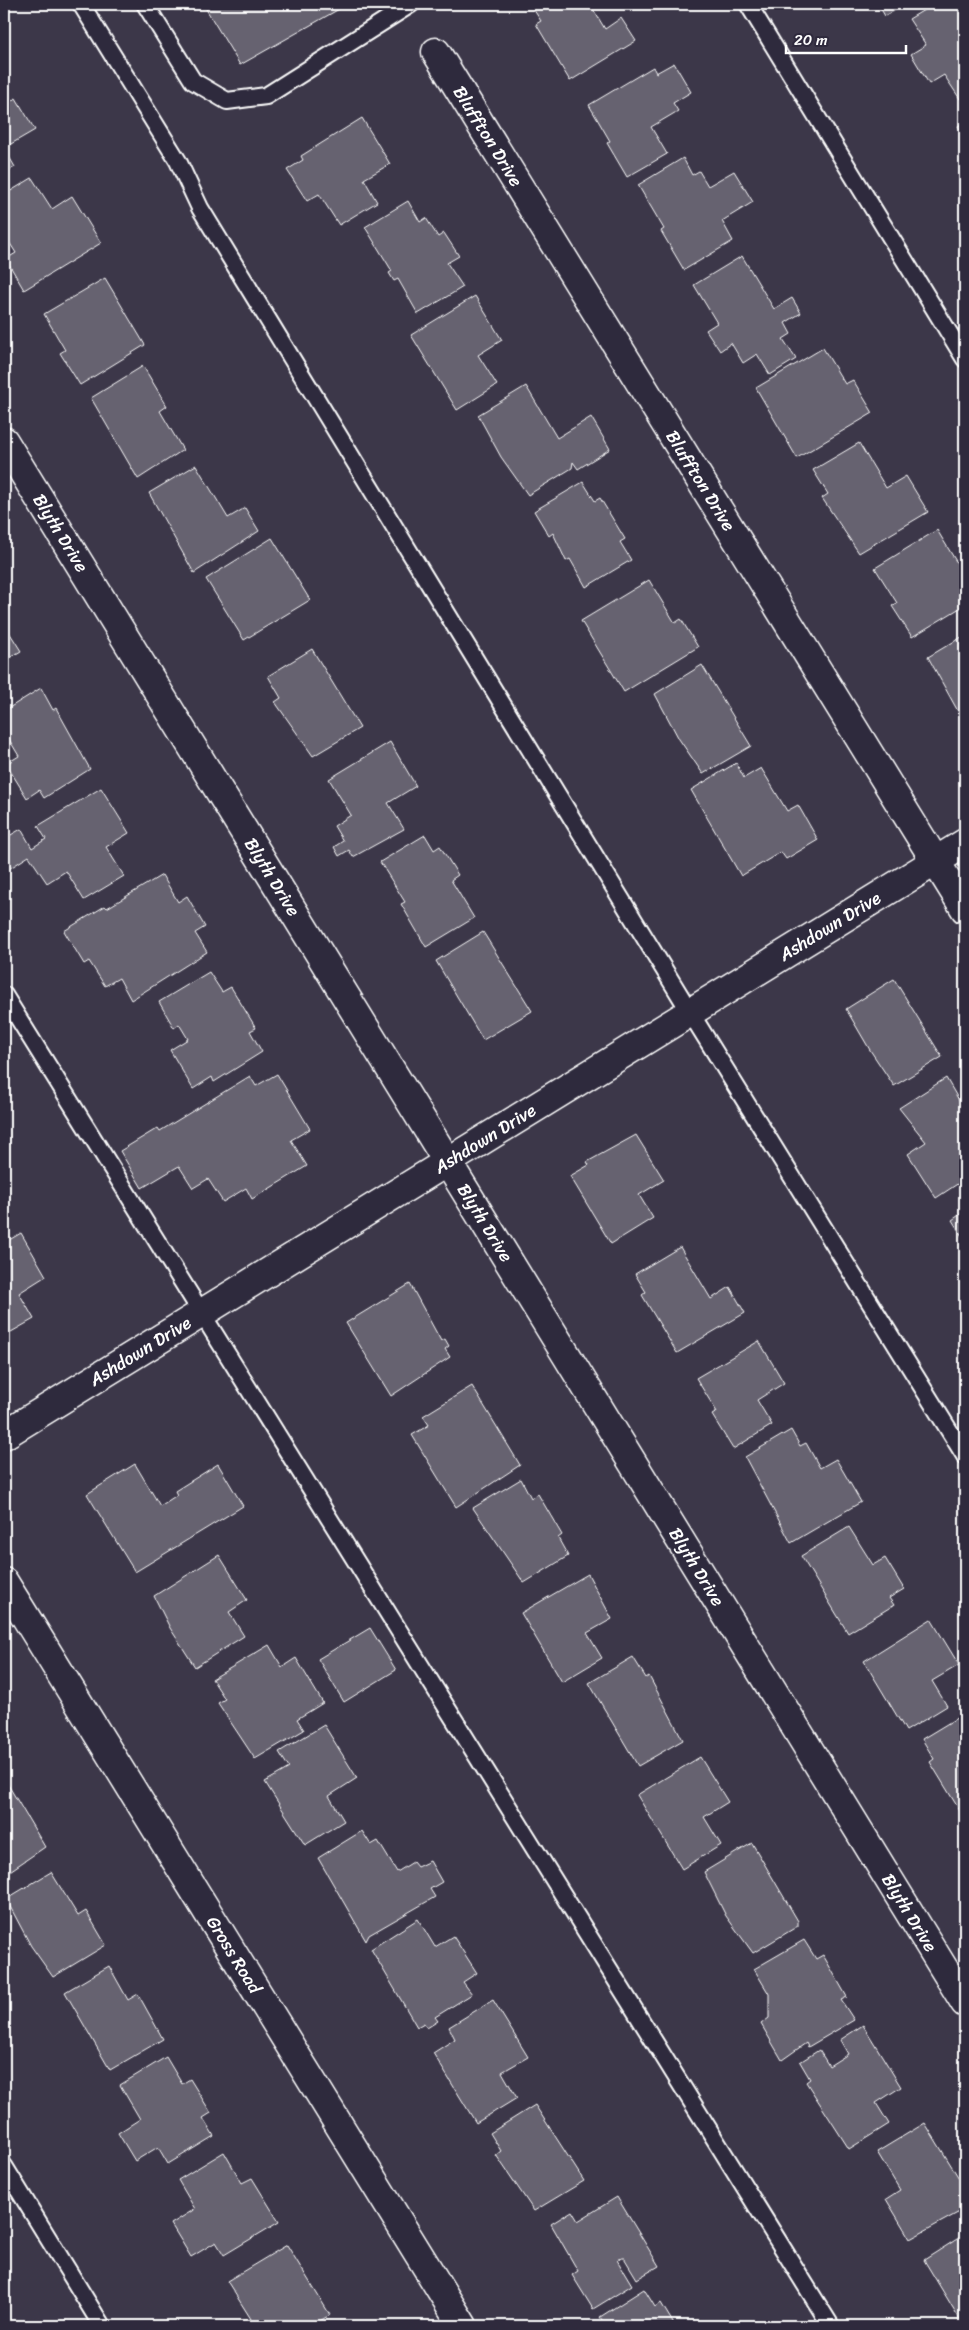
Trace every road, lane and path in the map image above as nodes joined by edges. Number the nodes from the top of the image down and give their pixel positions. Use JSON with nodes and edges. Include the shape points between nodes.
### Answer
{"nodes":[{"id":1,"x":81,"y":4,"type":"edge"},
{"id":2,"x":146,"y":4,"type":"edge"},
{"id":3,"x":411,"y":4,"type":"edge"},
{"id":4,"x":748,"y":4,"type":"edge"},
{"id":5,"x":436,"y":52,"type":"dead end"},
{"id":6,"x":965,"y":359,"type":"edge"},
{"id":7,"x":4,"y":442,"type":"edge"},
{"id":8,"x":965,"y":843,"type":"edge"},
{"id":9,"x":936,"y":861,"type":"junction"},
{"id":10,"x":965,"y":909,"type":"edge"},
{"id":11,"x":4,"y":995,"type":"edge"},
{"id":12,"x":690,"y":1012,"type":"junction"},
{"id":13,"x":447,"y":1162,"type":"junction"},
{"id":14,"x":200,"y":1314,"type":"junction"},
{"id":15,"x":4,"y":1435,"type":"edge"},
{"id":16,"x":965,"y":1456,"type":"edge"},
{"id":17,"x":4,"y":1582,"type":"edge"},
{"id":18,"x":965,"y":2003,"type":"edge"},
{"id":19,"x":4,"y":2166,"type":"edge"},
{"id":20,"x":102,"y":2326,"type":"edge"},
{"id":21,"x":463,"y":2326,"type":"edge"},
{"id":22,"x":831,"y":2326,"type":"edge"}],
"edges":[{"from":1,"to":12,"type":"lane","via":[[178,161],[205,216]]},
{"from":2,"to":3,"type":"lane","via":[[193,81],[227,101],[266,96]]},
{"from":4,"to":6,"type":"lane"},
{"from":5,"to":9,"type":"street","name":"Bluffton Drive"},
{"from":7,"to":13,"type":"street","name":"Blyth Drive"},
{"from":8,"to":9,"type":"street","name":"Ashdown Drive"},
{"from":9,"to":10,"type":"street","name":"Bluffton Drive"},
{"from":9,"to":12,"type":"street","name":"Ashdown Drive"},
{"from":11,"to":14,"type":"lane"},
{"from":12,"to":13,"type":"street","name":"Ashdown Drive"},
{"from":12,"to":16,"type":"lane"},
{"from":13,"to":14,"type":"street","name":"Ashdown Drive"},
{"from":13,"to":18,"type":"street","name":"Blyth Drive"},
{"from":14,"to":15,"type":"street","name":"Ashdown Drive"},
{"from":14,"to":22,"type":"lane"},
{"from":17,"to":21,"type":"street","name":"Gross Road"},
{"from":19,"to":20,"type":"lane"}]}
